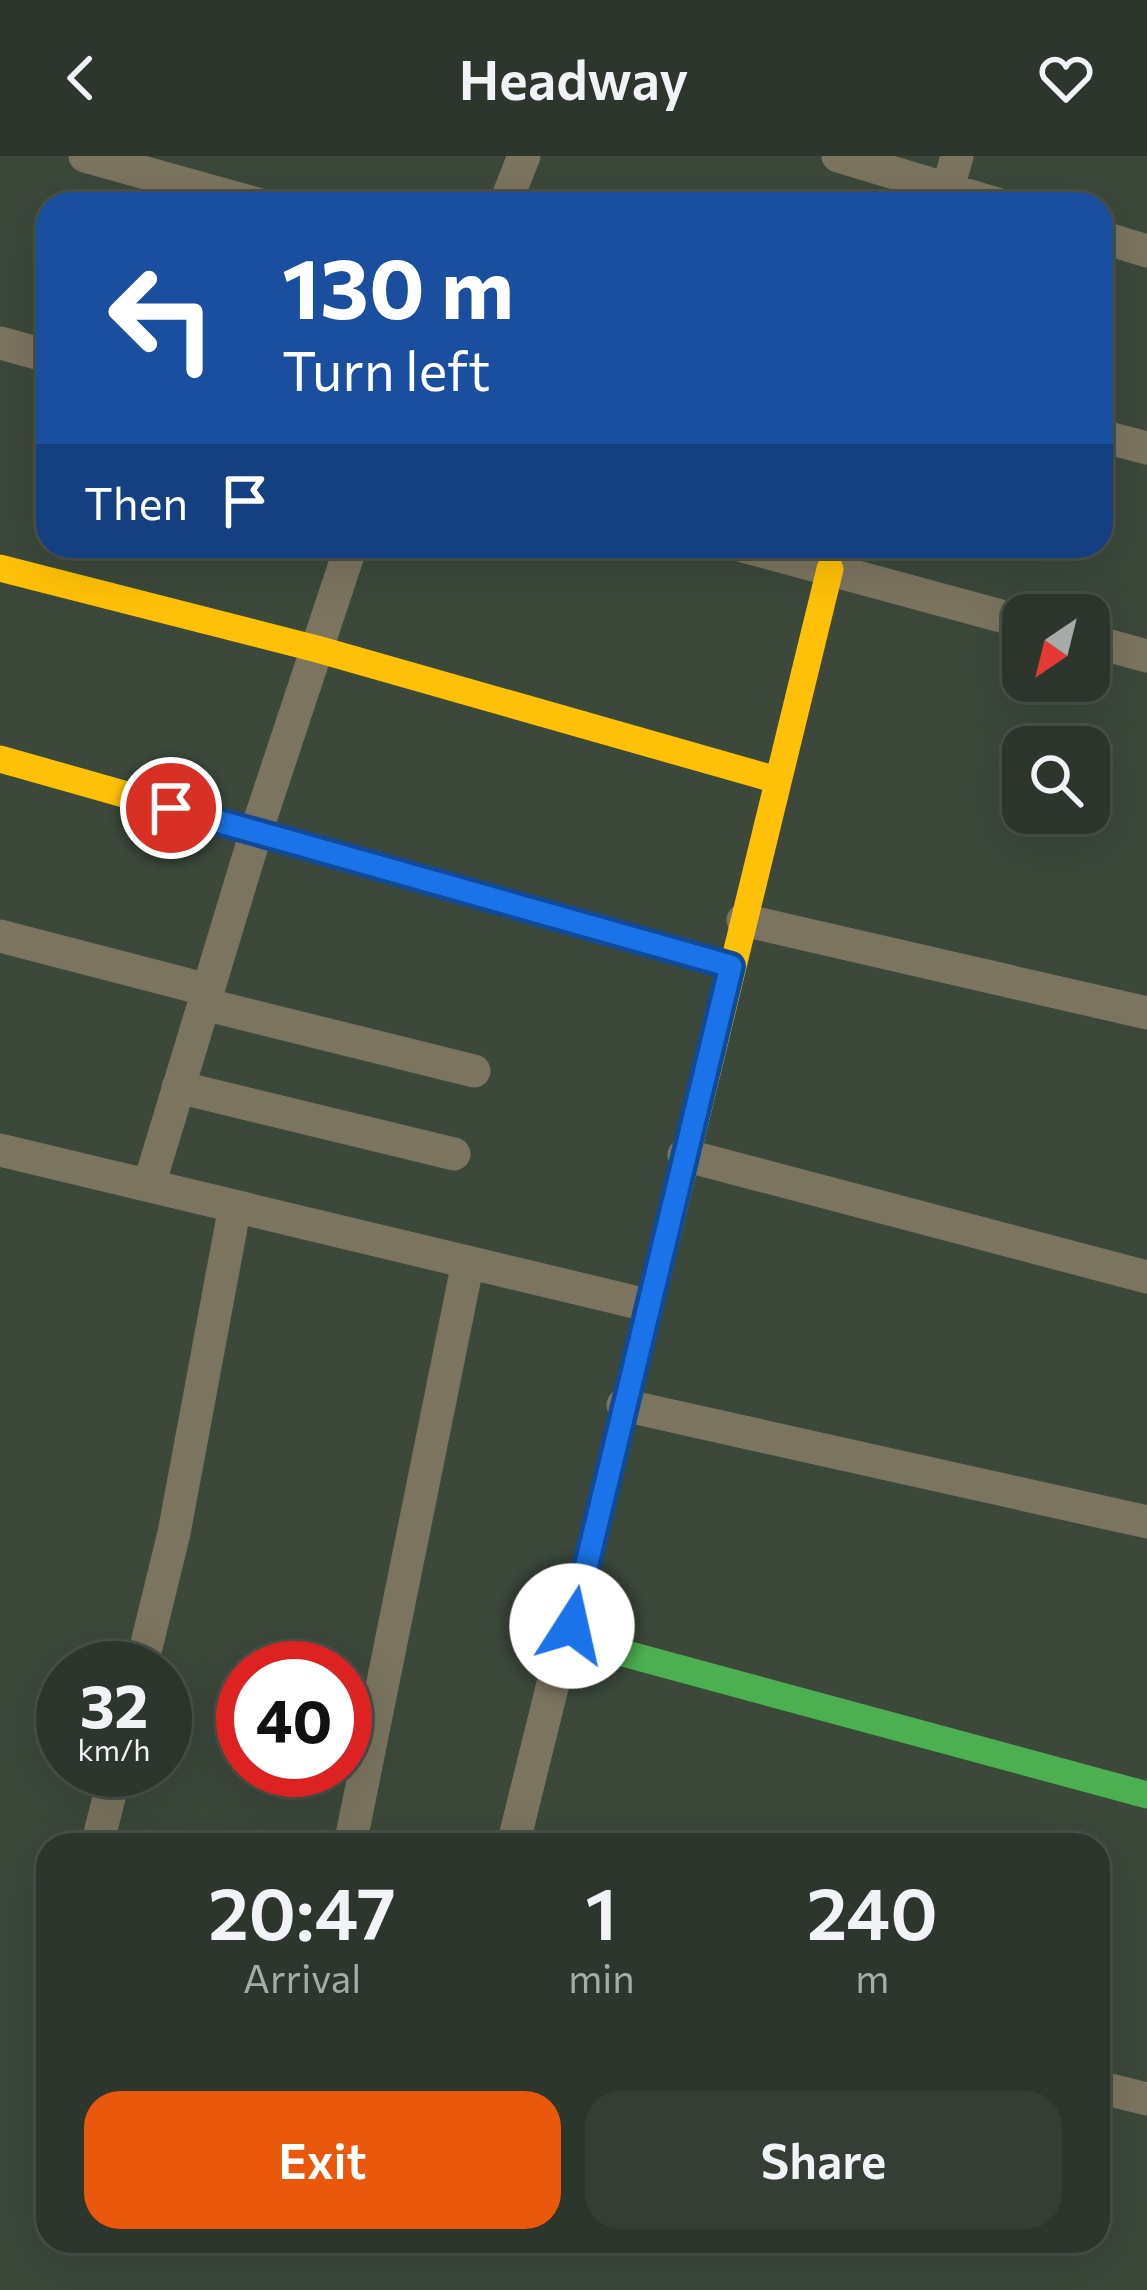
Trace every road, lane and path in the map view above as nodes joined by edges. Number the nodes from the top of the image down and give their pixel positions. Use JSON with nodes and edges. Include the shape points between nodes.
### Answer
{"nodes":[{"id":1,"x":85,"y":156,"type":"edge"},
{"id":2,"x":524,"y":156,"type":"edge"},
{"id":3,"x":838,"y":156,"type":"edge"},
{"id":4,"x":934,"y":182,"type":"edge"},
{"id":5,"x":213,"y":192,"type":"edge"},
{"id":6,"x":510,"y":192,"type":"edge"},
{"id":7,"x":963,"y":192,"type":"edge"},
{"id":8,"x":1113,"y":241,"type":"edge"},
{"id":9,"x":1147,"y":251,"type":"edge"},
{"id":10,"x":0,"y":343,"type":"edge"},
{"id":11,"x":36,"y":353,"type":"edge"},
{"id":12,"x":1113,"y":439,"type":"edge"},
{"id":13,"x":1147,"y":448,"type":"edge"},
{"id":14,"x":347,"y":558,"type":"edge"},
{"id":15,"x":817,"y":560,"type":"edge"},
{"id":16,"x":0,"y":568,"type":"edge"},
{"id":17,"x":1002,"y":616,"type":"edge"},
{"id":18,"x":1110,"y":646,"type":"edge"},
{"id":19,"x":316,"y":649,"type":"junction"},
{"id":20,"x":1147,"y":656,"type":"edge"},
{"id":21,"x":0,"y":759,"type":"edge"},
{"id":22,"x":777,"y":780,"type":"junction"},
{"id":23,"x":256,"y":832,"type":"junction"},
{"id":24,"x":742,"y":920,"type":"junction"},
{"id":25,"x":0,"y":936,"type":"edge"},
{"id":26,"x":731,"y":966,"type":"junction"},
{"id":27,"x":206,"y":997,"type":"junction"},
{"id":28,"x":1147,"y":1013,"type":"edge"},
{"id":29,"x":474,"y":1071,"type":"dead end"},
{"id":30,"x":178,"y":1087,"type":"junction"},
{"id":31,"x":0,"y":1150,"type":"edge"},
{"id":32,"x":454,"y":1154,"type":"dead end"},
{"id":33,"x":684,"y":1156,"type":"junction"},
{"id":34,"x":148,"y":1185,"type":"junction"},
{"id":35,"x":235,"y":1206,"type":"junction"},
{"id":36,"x":468,"y":1262,"type":"junction"},
{"id":37,"x":1147,"y":1277,"type":"edge"},
{"id":38,"x":647,"y":1305,"type":"junction"},
{"id":39,"x":623,"y":1405,"type":"junction"},
{"id":40,"x":1147,"y":1522,"type":"edge"},
{"id":41,"x":570,"y":1615,"type":"junction"},
{"id":42,"x":148,"y":1641,"type":"edge"},
{"id":43,"x":1147,"y":1795,"type":"edge"},
{"id":44,"x":110,"y":1797,"type":"edge"},
{"id":45,"x":101,"y":1833,"type":"edge"},
{"id":46,"x":352,"y":1833,"type":"edge"},
{"id":47,"x":515,"y":1833,"type":"edge"},
{"id":48,"x":1110,"y":2090,"type":"edge"},
{"id":49,"x":1147,"y":2099,"type":"edge"}],
"edges":[{"from":1,"to":5,"type":"street"},
{"from":2,"to":6,"type":"street"},
{"from":3,"to":4,"type":"street"},
{"from":4,"to":7,"type":"street"},
{"from":8,"to":9,"type":"street"},
{"from":10,"to":11,"type":"street"},
{"from":12,"to":13,"type":"street"},
{"from":14,"to":19,"type":"street"},
{"from":15,"to":17,"type":"street"},
{"from":15,"to":22,"type":"street"},
{"from":16,"to":19,"type":"street"},
{"from":18,"to":20,"type":"street"},
{"from":19,"to":22,"type":"street"},
{"from":19,"to":23,"type":"street"},
{"from":21,"to":23,"type":"street"},
{"from":22,"to":24,"type":"street"},
{"from":23,"to":26,"type":"street"},
{"from":23,"to":27,"type":"street"},
{"from":24,"to":26,"type":"street"},
{"from":24,"to":28,"type":"street"},
{"from":25,"to":27,"type":"street"},
{"from":26,"to":33,"type":"street"},
{"from":27,"to":29,"type":"street"},
{"from":27,"to":30,"type":"street"},
{"from":30,"to":32,"type":"street"},
{"from":30,"to":34,"type":"street"},
{"from":31,"to":34,"type":"street"},
{"from":33,"to":37,"type":"street"},
{"from":33,"to":38,"type":"street"},
{"from":34,"to":35,"type":"street"},
{"from":35,"to":36,"type":"street"},
{"from":35,"to":42,"type":"street"},
{"from":36,"to":38,"type":"street"},
{"from":36,"to":46,"type":"street"},
{"from":38,"to":39,"type":"street"},
{"from":39,"to":40,"type":"street"},
{"from":39,"to":41,"type":"street"},
{"from":41,"to":43,"type":"street","via":[[586,1642]]},
{"from":41,"to":47,"type":"street"},
{"from":44,"to":45,"type":"street"},
{"from":48,"to":49,"type":"street"}]}
